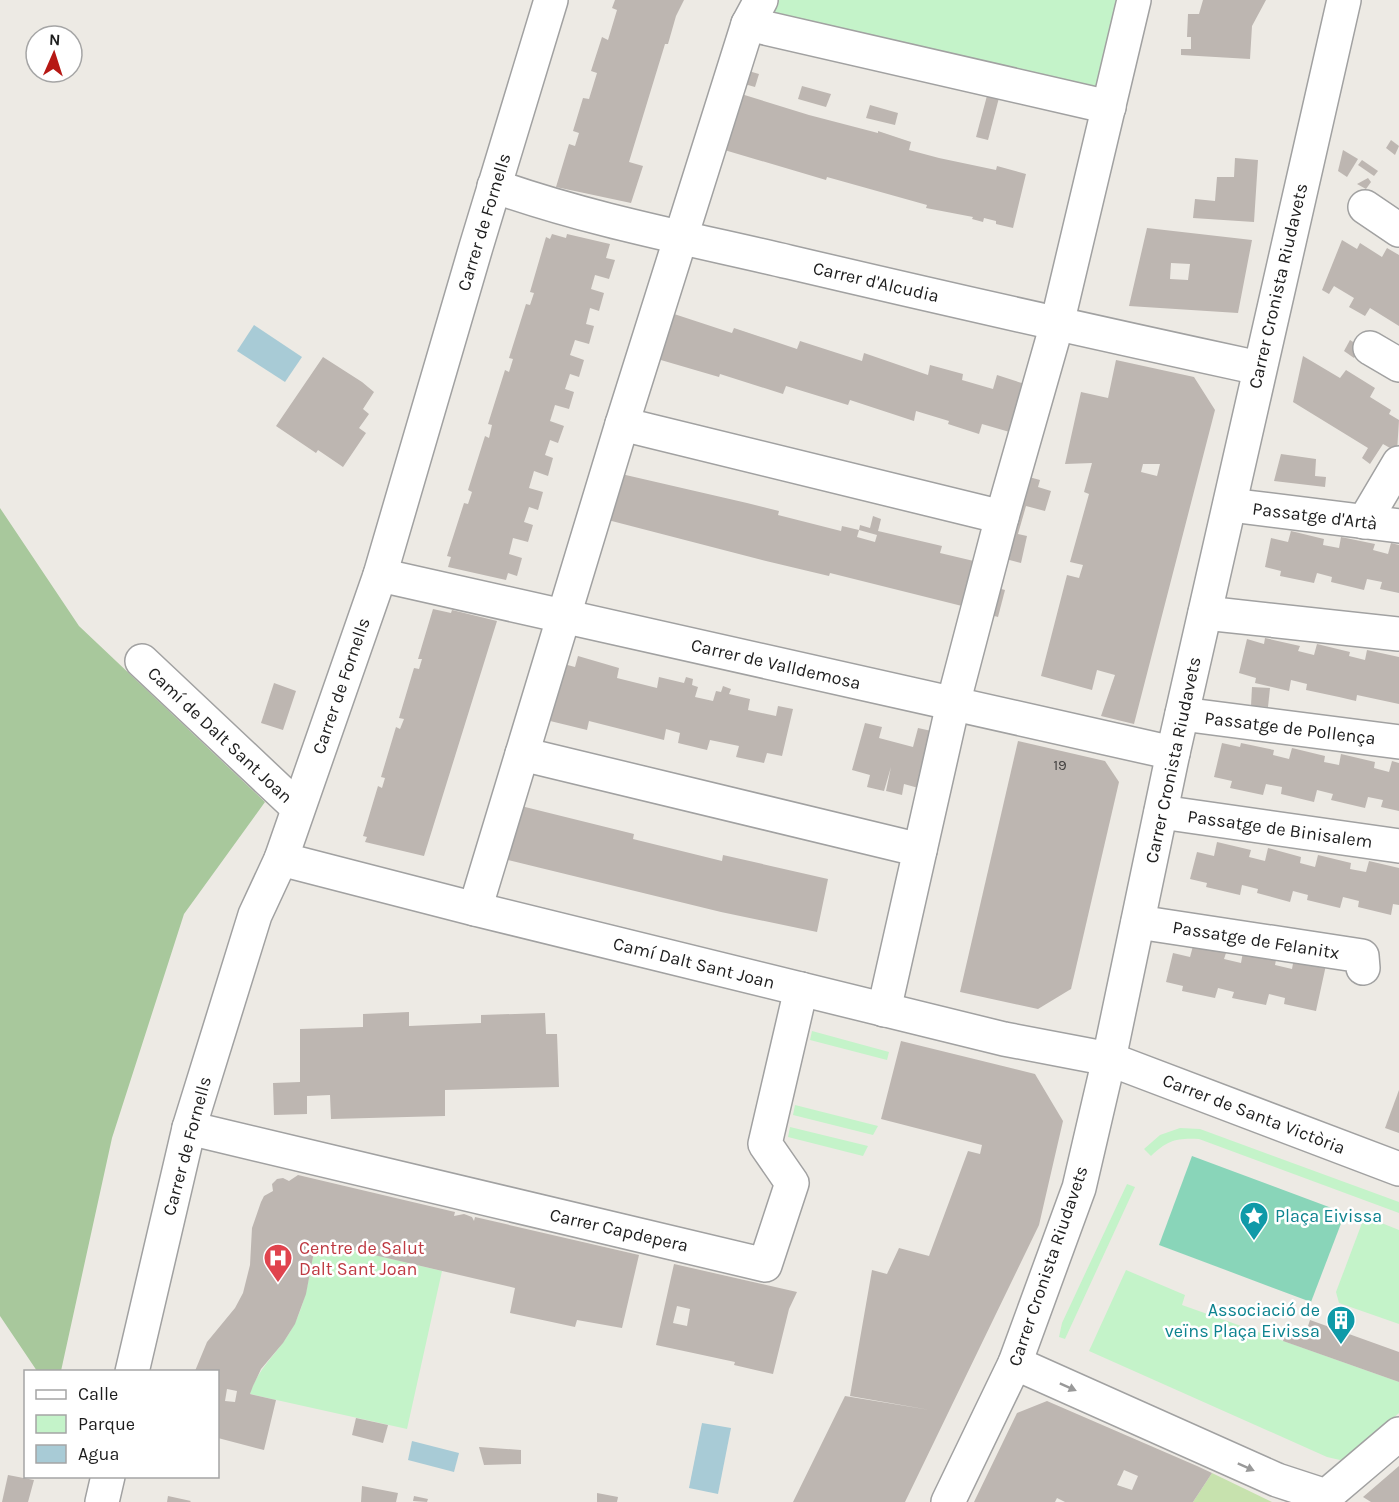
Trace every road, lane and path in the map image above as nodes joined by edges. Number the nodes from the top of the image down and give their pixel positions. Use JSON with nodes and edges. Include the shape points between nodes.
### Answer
{"nodes":[{"id":1,"x":551,"y":0,"type":"edge"},
{"id":2,"x":1134,"y":0,"type":"edge"},
{"id":3,"x":1344,"y":0,"type":"edge"},
{"id":4,"x":755,"y":12,"type":"edge"},
{"id":5,"x":1109,"y":107,"type":"junction"},
{"id":6,"x":495,"y":186,"type":"junction"},
{"id":7,"x":1365,"y":207,"type":"dead end"},
{"id":8,"x":1399,"y":230,"type":"edge"},
{"id":9,"x":681,"y":237,"type":"junction"},
{"id":10,"x":1057,"y":324,"type":"junction"},
{"id":11,"x":1370,"y":348,"type":"dead end"},
{"id":12,"x":1399,"y":365,"type":"edge"},
{"id":13,"x":1259,"y":368,"type":"junction"},
{"id":14,"x":622,"y":424,"type":"junction"},
{"id":15,"x":1399,"y":463,"type":"edge"},
{"id":16,"x":1230,"y":506,"type":"junction"},
{"id":17,"x":1002,"y":517,"type":"junction"},
{"id":18,"x":1364,"y":522,"type":"junction"},
{"id":19,"x":1399,"y":526,"type":"edge"},
{"id":20,"x":380,"y":575,"type":"junction"},
{"id":21,"x":1206,"y":613,"type":"junction"},
{"id":22,"x":564,"y":616,"type":"junction"},
{"id":23,"x":1399,"y":634,"type":"edge"},
{"id":24,"x":142,"y":661,"type":"dead end"},
{"id":25,"x":953,"y":704,"type":"junction"},
{"id":26,"x":1182,"y":714,"type":"junction"},
{"id":27,"x":1399,"y":742,"type":"edge"},
{"id":28,"x":522,"y":753,"type":"junction"},
{"id":29,"x":1173,"y":753,"type":"junction"},
{"id":30,"x":297,"y":808,"type":"junction"},
{"id":31,"x":1161,"y":812,"type":"junction"},
{"id":32,"x":1399,"y":846,"type":"edge"},
{"id":33,"x":920,"y":850,"type":"junction"},
{"id":34,"x":281,"y":859,"type":"junction"},
{"id":35,"x":475,"y":909,"type":"junction"},
{"id":36,"x":1138,"y":921,"type":"junction"},
{"id":37,"x":1363,"y":968,"type":"dead end"},
{"id":38,"x":801,"y":989,"type":"junction"},
{"id":39,"x":884,"y":1010,"type":"junction"},
{"id":40,"x":1109,"y":1059,"type":"junction"},
{"id":41,"x":189,"y":1128,"type":"junction"},
{"id":42,"x":1399,"y":1169,"type":"edge"},
{"id":43,"x":1015,"y":1363,"type":"junction"},
{"id":44,"x":132,"y":1370,"type":"edge"},
{"id":45,"x":1399,"y":1434,"type":"edge"},
{"id":46,"x":108,"y":1478,"type":"edge"},
{"id":47,"x":1331,"y":1499,"type":"edge"},
{"id":48,"x":102,"y":1502,"type":"edge"},
{"id":49,"x":948,"y":1502,"type":"edge"}],
"edges":[{"from":1,"to":6,"type":"street","name":"Carrer de Fornells"},
{"from":2,"to":5,"type":"street"},
{"from":3,"to":13,"type":"street","name":"Carrer Cronista Riudavets"},
{"from":4,"to":5,"type":"street"},
{"from":4,"to":9,"type":"street"},
{"from":5,"to":10,"type":"street"},
{"from":6,"to":9,"type":"street","name":"Carrer d'Alcudia","via":[[535,201]]},
{"from":6,"to":20,"type":"street","name":"Carrer de Fornells"},
{"from":7,"to":8,"type":"street"},
{"from":9,"to":10,"type":"street","name":"Carrer d'Alcudia"},
{"from":9,"to":14,"type":"street"},
{"from":10,"to":13,"type":"street","name":"Carrer d'Alcudia"},
{"from":10,"to":17,"type":"street"},
{"from":11,"to":12,"type":"street"},
{"from":13,"to":16,"type":"street","name":"Carrer Cronista Riudavets"},
{"from":14,"to":17,"type":"street"},
{"from":14,"to":22,"type":"street"},
{"from":15,"to":18,"type":"street"},
{"from":16,"to":18,"type":"street","name":"Passatge d'Artà"},
{"from":16,"to":21,"type":"street","name":"Carrer Cronista Riudavets"},
{"from":17,"to":25,"type":"street"},
{"from":18,"to":19,"type":"street","name":"Passatge d'Artà"},
{"from":20,"to":22,"type":"street","name":"Carrer de Valldemosa"},
{"from":20,"to":30,"type":"street","name":"Carrer de Fornells"},
{"from":21,"to":23,"type":"street"},
{"from":21,"to":26,"type":"street","name":"Carrer Cronista Riudavets"},
{"from":22,"to":25,"type":"street","name":"Carrer de Valldemosa"},
{"from":22,"to":28,"type":"street"},
{"from":24,"to":30,"type":"street","name":"Camí de Dalt Sant Joan"},
{"from":25,"to":29,"type":"street","name":"Carrer de Valldemosa"},
{"from":25,"to":33,"type":"street"},
{"from":26,"to":27,"type":"street","name":"Passatge de Pollença"},
{"from":26,"to":29,"type":"street","name":"Carrer Cronista Riudavets"},
{"from":28,"to":33,"type":"street"},
{"from":28,"to":35,"type":"street"},
{"from":29,"to":31,"type":"street","name":"Carrer Cronista Riudavets"},
{"from":30,"to":34,"type":"street","name":"Carrer de Fornells"},
{"from":31,"to":32,"type":"street","name":"Passatge de Binisalem"},
{"from":31,"to":36,"type":"street","name":"Carrer Cronista Riudavets"},
{"from":33,"to":39,"type":"street"},
{"from":34,"to":35,"type":"street","name":"Camí Dalt Sant Joan"},
{"from":34,"to":41,"type":"street","name":"Carrer de Fornells","via":[[255,915]]},
{"from":35,"to":38,"type":"street","name":"Camí Dalt Sant Joan"},
{"from":36,"to":37,"type":"street","name":"Passatge de Felanitx","via":[[1362,956]]},
{"from":36,"to":40,"type":"street","name":"Carrer Cronista Riudavets"},
{"from":38,"to":39,"type":"street","name":"Camí Dalt Sant Joan"},
{"from":38,"to":41,"type":"street","name":"Carrer Capdepera","via":[[765,1144],[792,1183],[765,1265]]},
{"from":39,"to":40,"type":"street","name":"Camí Dalt Sant Joan"},
{"from":40,"to":42,"type":"street","name":"Carrer de Santa Victòria"},
{"from":40,"to":43,"type":"street","name":"Carrer Cronista Riudavets","via":[[1079,1188]]},
{"from":41,"to":44,"type":"street","name":"Carrer de Fornells"},
{"from":43,"to":47,"type":"street","one_way":true,"via":[[1277,1480]]},
{"from":43,"to":49,"type":"street","name":"Carrer Cronista Riudavets"},
{"from":45,"to":47,"type":"street"},
{"from":46,"to":48,"type":"street"}]}
